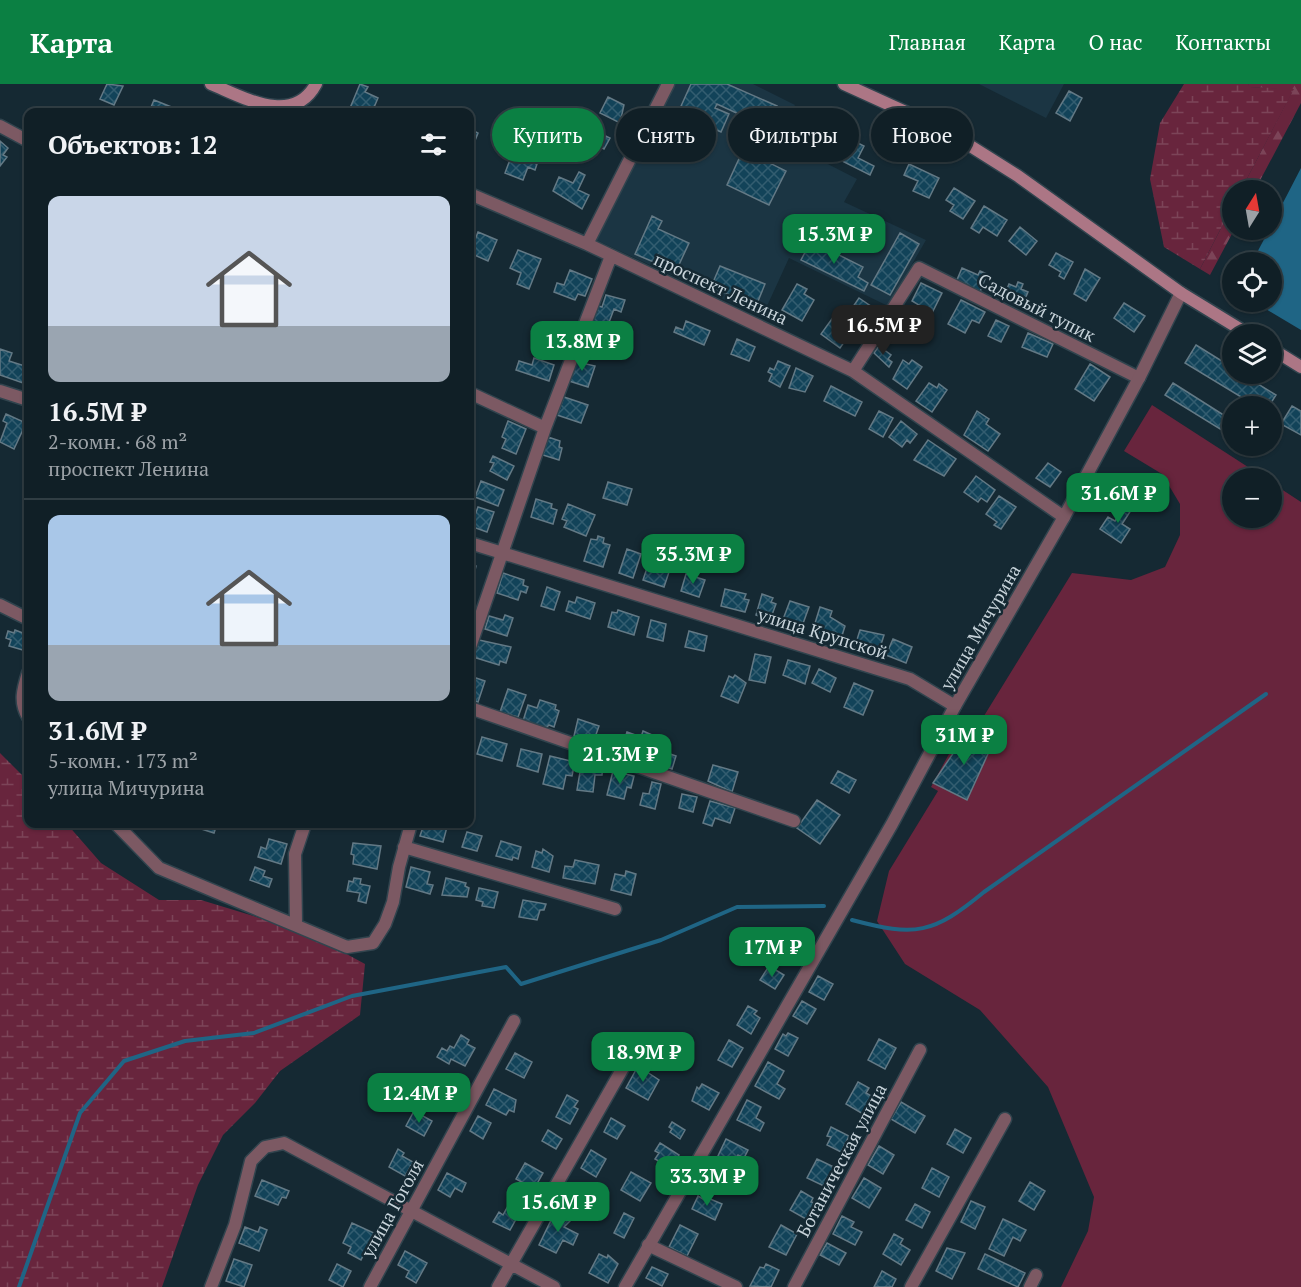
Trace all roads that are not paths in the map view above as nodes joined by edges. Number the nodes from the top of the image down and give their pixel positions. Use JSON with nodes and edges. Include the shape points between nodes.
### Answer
{"nodes":[{"id":1,"x":210,"y":84,"type":"edge"},
{"id":2,"x":316,"y":84,"type":"edge"},
{"id":3,"x":668,"y":84,"type":"edge"},
{"id":4,"x":844,"y":84,"type":"edge"},
{"id":5,"x":266,"y":108,"type":"edge"},
{"id":6,"x":282,"y":108,"type":"edge"},
{"id":7,"x":0,"y":126,"type":"edge"},
{"id":8,"x":24,"y":139,"type":"edge"},
{"id":9,"x":474,"y":196,"type":"edge"},
{"id":10,"x":587,"y":244,"type":"junction"},
{"id":11,"x":611,"y":256,"type":"junction"},
{"id":12,"x":1181,"y":293,"type":"junction"},
{"id":13,"x":1232,"y":324,"type":"edge"},
{"id":14,"x":1282,"y":355,"type":"edge"},
{"id":15,"x":1301,"y":367,"type":"edge"},
{"id":16,"x":853,"y":371,"type":"junction"},
{"id":17,"x":1139,"y":378,"type":"junction"},
{"id":18,"x":0,"y":391,"type":"edge"},
{"id":19,"x":474,"y":395,"type":"edge"},
{"id":20,"x":24,"y":399,"type":"edge"},
{"id":21,"x":545,"y":428,"type":"junction"},
{"id":22,"x":1064,"y":517,"type":"junction"},
{"id":23,"x":474,"y":544,"type":"edge"},
{"id":24,"x":501,"y":553,"type":"junction"},
{"id":25,"x":0,"y":604,"type":"edge"},
{"id":26,"x":24,"y":617,"type":"edge"},
{"id":27,"x":474,"y":636,"type":"edge"},
{"id":28,"x":24,"y":686,"type":"edge"},
{"id":29,"x":24,"y":702,"type":"edge"},
{"id":30,"x":955,"y":706,"type":"junction"},
{"id":31,"x":474,"y":709,"type":"edge"},
{"id":32,"x":794,"y":821,"type":"dead end"},
{"id":33,"x":120,"y":828,"type":"edge"},
{"id":34,"x":304,"y":828,"type":"edge"},
{"id":35,"x":410,"y":828,"type":"edge"},
{"id":36,"x":404,"y":847,"type":"junction"},
{"id":37,"x":615,"y":909,"type":"dead end"},
{"id":38,"x":296,"y":924,"type":"junction"},
{"id":39,"x":514,"y":1020,"type":"dead end"},
{"id":40,"x":636,"y":1045,"type":"dead end"},
{"id":41,"x":920,"y":1050,"type":"dead end"},
{"id":42,"x":1005,"y":1119,"type":"dead end"},
{"id":43,"x":411,"y":1211,"type":"junction"},
{"id":44,"x":648,"y":1245,"type":"junction"},
{"id":45,"x":511,"y":1264,"type":"junction"},
{"id":46,"x":1036,"y":1275,"type":"dead end"},
{"id":47,"x":211,"y":1287,"type":"edge"},
{"id":48,"x":370,"y":1287,"type":"edge"},
{"id":49,"x":498,"y":1287,"type":"edge"},
{"id":50,"x":554,"y":1287,"type":"edge"},
{"id":51,"x":625,"y":1287,"type":"edge"},
{"id":52,"x":736,"y":1287,"type":"edge"},
{"id":53,"x":794,"y":1287,"type":"edge"},
{"id":54,"x":911,"y":1287,"type":"edge"},
{"id":55,"x":1030,"y":1287,"type":"edge"}],
"edges":[{"from":1,"to":5,"type":"main road"},
{"from":2,"to":6,"type":"main road","via":[[313,90]]},
{"from":3,"to":10,"type":"street"},
{"from":4,"to":12,"type":"main road","via":[[945,130],[1018,176]]},
{"from":7,"to":8,"type":"street"},
{"from":9,"to":10,"type":"street","name":"проспект Ленина"},
{"from":10,"to":11,"type":"street","name":"проспект Ленина"},
{"from":11,"to":16,"type":"street","name":"проспект Ленина"},
{"from":11,"to":21,"type":"street"},
{"from":12,"to":13,"type":"main road"},
{"from":12,"to":17,"type":"street","name":"улица Мичурина"},
{"from":14,"to":15,"type":"main road"},
{"from":16,"to":17,"type":"street","name":"Садовый тупик","via":[[919,268]]},
{"from":16,"to":22,"type":"street","name":"проспект Ленина"},
{"from":17,"to":22,"type":"street","name":"улица Мичурина"},
{"from":18,"to":20,"type":"street"},
{"from":19,"to":21,"type":"street"},
{"from":21,"to":24,"type":"street"},
{"from":22,"to":30,"type":"street","name":"улица Мичурина"},
{"from":23,"to":24,"type":"street","name":"улица Крупской"},
{"from":24,"to":27,"type":"street"},
{"from":24,"to":30,"type":"street","name":"улица Крупской","via":[[910,679]]},
{"from":25,"to":26,"type":"street"},
{"from":28,"to":29,"type":"street"},
{"from":30,"to":44,"type":"street","name":"улица Мичурина","via":[[892,824]]},
{"from":31,"to":32,"type":"street"},
{"from":33,"to":38,"type":"street","via":[[159,868]]},
{"from":34,"to":38,"type":"street","via":[[295,854]]},
{"from":35,"to":36,"type":"street"},
{"from":36,"to":37,"type":"street"},
{"from":36,"to":38,"type":"street","via":[[393,902],[373,943],[347,947]]},
{"from":39,"to":43,"type":"street","name":"улица Гоголя"},
{"from":40,"to":45,"type":"street"},
{"from":41,"to":53,"type":"street","name":"Ботаническая улица"},
{"from":42,"to":54,"type":"street"},
{"from":43,"to":45,"type":"street"},
{"from":43,"to":47,"type":"street","via":[[284,1143],[265,1147],[251,1161],[235,1225]]},
{"from":43,"to":48,"type":"street","name":"улица Гоголя"},
{"from":44,"to":51,"type":"street","name":"улица Мичурина"},
{"from":44,"to":52,"type":"street"},
{"from":45,"to":49,"type":"street"},
{"from":45,"to":50,"type":"street"},
{"from":46,"to":55,"type":"street"}]}
